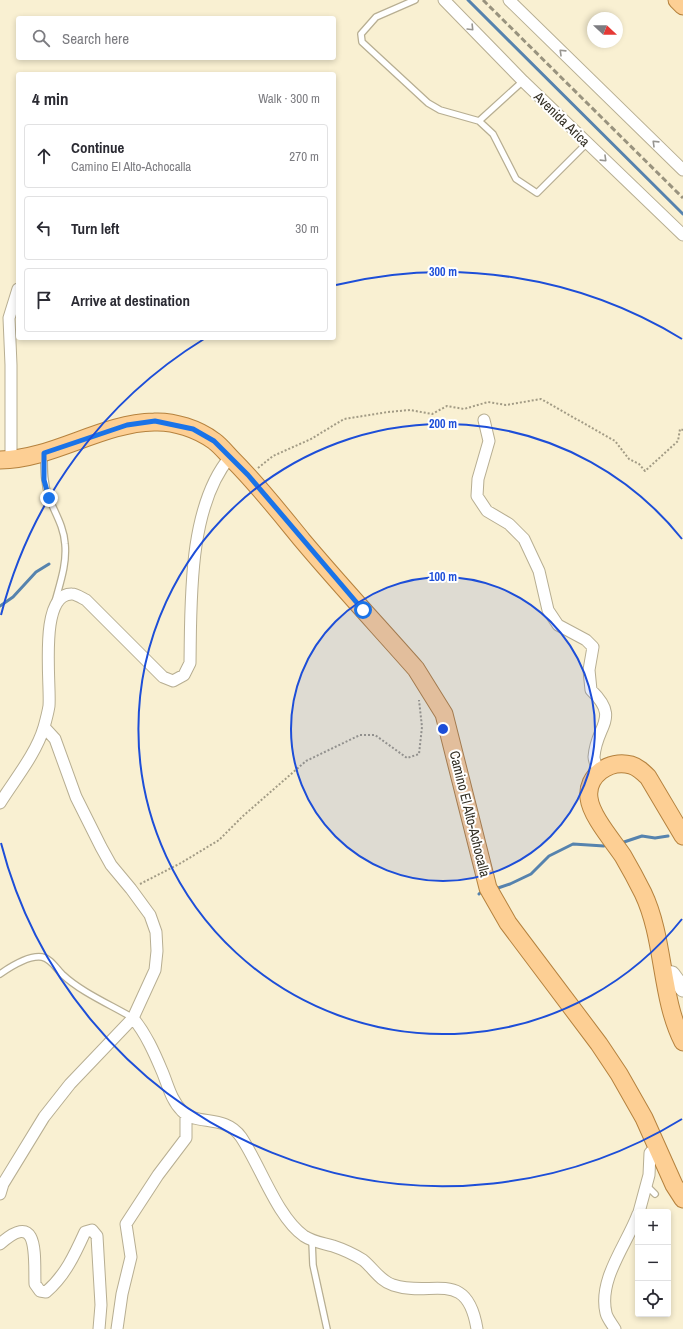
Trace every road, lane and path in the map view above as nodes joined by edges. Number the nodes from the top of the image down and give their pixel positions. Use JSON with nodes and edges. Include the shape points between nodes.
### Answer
{"nodes":[{"id":1,"x":415,"y":0,"type":"edge"},
{"id":2,"x":444,"y":0,"type":"edge"},
{"id":3,"x":510,"y":0,"type":"edge"},
{"id":4,"x":677,"y":0,"type":"edge"},
{"id":5,"x":683,"y":6,"type":"edge"},
{"id":6,"x":523,"y":81,"type":"junction"},
{"id":7,"x":479,"y":121,"type":"junction"},
{"id":8,"x":587,"y":143,"type":"junction"},
{"id":9,"x":683,"y":170,"type":"edge"},
{"id":10,"x":683,"y":235,"type":"edge"},
{"id":11,"x":16,"y":295,"type":"edge"},
{"id":12,"x":484,"y":420,"type":"dead end"},
{"id":13,"x":44,"y":453,"type":"junction"},
{"id":14,"x":230,"y":457,"type":"junction"},
{"id":15,"x":5,"y":460,"type":"edge"},
{"id":16,"x":55,"y":605,"type":"junction"},
{"id":17,"x":419,"y":698,"type":"dead end"},
{"id":18,"x":44,"y":728,"type":"junction"},
{"id":19,"x":599,"y":772,"type":"junction"},
{"id":20,"x":0,"y":803,"type":"edge"},
{"id":21,"x":683,"y":836,"type":"edge"},
{"id":22,"x":131,"y":889,"type":"junction"},
{"id":23,"x":665,"y":973,"type":"junction"},
{"id":24,"x":0,"y":974,"type":"edge"},
{"id":25,"x":683,"y":989,"type":"edge"},
{"id":26,"x":133,"y":1018,"type":"junction"},
{"id":27,"x":683,"y":1042,"type":"edge"},
{"id":28,"x":186,"y":1116,"type":"junction"},
{"id":29,"x":657,"y":1144,"type":"junction"},
{"id":30,"x":647,"y":1186,"type":"junction"},
{"id":31,"x":0,"y":1194,"type":"edge"},
{"id":32,"x":655,"y":1194,"type":"dead end"},
{"id":33,"x":683,"y":1199,"type":"edge"},
{"id":34,"x":639,"y":1209,"type":"edge"},
{"id":35,"x":635,"y":1220,"type":"edge"},
{"id":36,"x":312,"y":1241,"type":"junction"},
{"id":37,"x":0,"y":1244,"type":"edge"},
{"id":38,"x":99,"y":1329,"type":"edge"},
{"id":39,"x":117,"y":1329,"type":"edge"},
{"id":40,"x":327,"y":1329,"type":"edge"},
{"id":41,"x":477,"y":1329,"type":"edge"},
{"id":42,"x":615,"y":1329,"type":"edge"}],
"edges":[{"from":1,"to":7,"type":"lane","via":[[376,17],[361,34],[362,42],[428,103],[440,110]]},
{"from":2,"to":6,"type":"street","name":"Avenida Arica","one_way":true},
{"from":9,"to":3,"type":"street","one_way":true},
{"from":4,"to":5,"type":"main road"},
{"from":6,"to":7,"type":"lane"},
{"from":6,"to":8,"type":"street","name":"Avenida Arica"},
{"from":7,"to":8,"type":"lane","via":[[493,134],[516,179],[537,193]]},
{"from":8,"to":10,"type":"street","name":"Avenida Arica","one_way":true},
{"from":11,"to":15,"type":"street","via":[[9,318],[12,365]]},
{"from":12,"to":19,"type":"street","via":[[489,441],[478,479],[477,496],[487,511],[509,524],[524,539],[539,570],[548,610],[558,624],[586,640],[593,647],[589,670],[591,690],[602,701],[606,717],[594,758]]},
{"from":13,"to":14,"type":"main road","name":"Camino El Alto-Achocalla","via":[[127,425],[155,421],[193,429],[214,441]]},
{"from":13,"to":15,"type":"main road","name":"Camino El Alto-Achocalla"},
{"from":13,"to":16,"type":"lane","via":[[44,480],[59,518],[65,543],[65,562]]},
{"from":14,"to":16,"type":"street","via":[[220,469],[205,508],[197,544],[192,578],[190,664],[184,675],[173,681],[163,677],[86,600],[72,594],[62,597]]},
{"from":14,"to":29,"type":"main road","name":"Camino El Alto-Achocalla","via":[[416,669],[428,687],[444,714],[488,888],[508,923],[619,1074]]},
{"from":16,"to":18,"type":"street","via":[[48,640],[49,706]]},
{"from":17,"to":22,"type":"path","via":[[422,727],[419,754],[407,758],[375,735],[360,735],[306,761],[219,840]]},
{"from":18,"to":20,"type":"street","via":[[35,749]]},
{"from":18,"to":22,"type":"street","via":[[55,739],[73,791],[101,847],[111,865]]},
{"from":19,"to":21,"type":"main road","via":[[619,763],[640,769],[648,777]]},
{"from":19,"to":23,"type":"main road","via":[[592,780],[589,799],[643,894]]},
{"from":22,"to":26,"type":"street","via":[[150,915],[156,932],[157,951],[154,970]]},
{"from":23,"to":25,"type":"main road","via":[[672,974]]},
{"from":23,"to":27,"type":"main road","via":[[669,1002]]},
{"from":24,"to":26,"type":"lane","via":[[8,968],[42,957],[51,961],[68,978]]},
{"from":26,"to":28,"type":"street","via":[[149,1043],[174,1102]]},
{"from":26,"to":31,"type":"street","via":[[70,1084],[44,1117],[3,1184]]},
{"from":28,"to":36,"type":"street","via":[[217,1121],[240,1135],[278,1204],[303,1235]]},
{"from":28,"to":39,"type":"street","via":[[186,1138],[126,1224],[131,1257]]},
{"from":29,"to":30,"type":"street","via":[[650,1153]]},
{"from":29,"to":33,"type":"main road","name":"Camino El Alto-Achocalla","via":[[674,1185]]},
{"from":30,"to":32,"type":"lane"},
{"from":30,"to":34,"type":"street"},
{"from":35,"to":42,"type":"street","via":[[608,1275],[606,1313]]},
{"from":36,"to":40,"type":"lane","via":[[313,1265]]},
{"from":36,"to":41,"type":"street","via":[[334,1246],[363,1260],[382,1279],[391,1284],[403,1288],[448,1288],[458,1292],[468,1301],[475,1316]]},
{"from":37,"to":38,"type":"street","via":[[12,1233],[21,1231],[29,1235],[33,1241],[35,1284],[46,1292],[72,1260],[84,1232],[92,1230],[97,1236],[101,1305]]}]}
